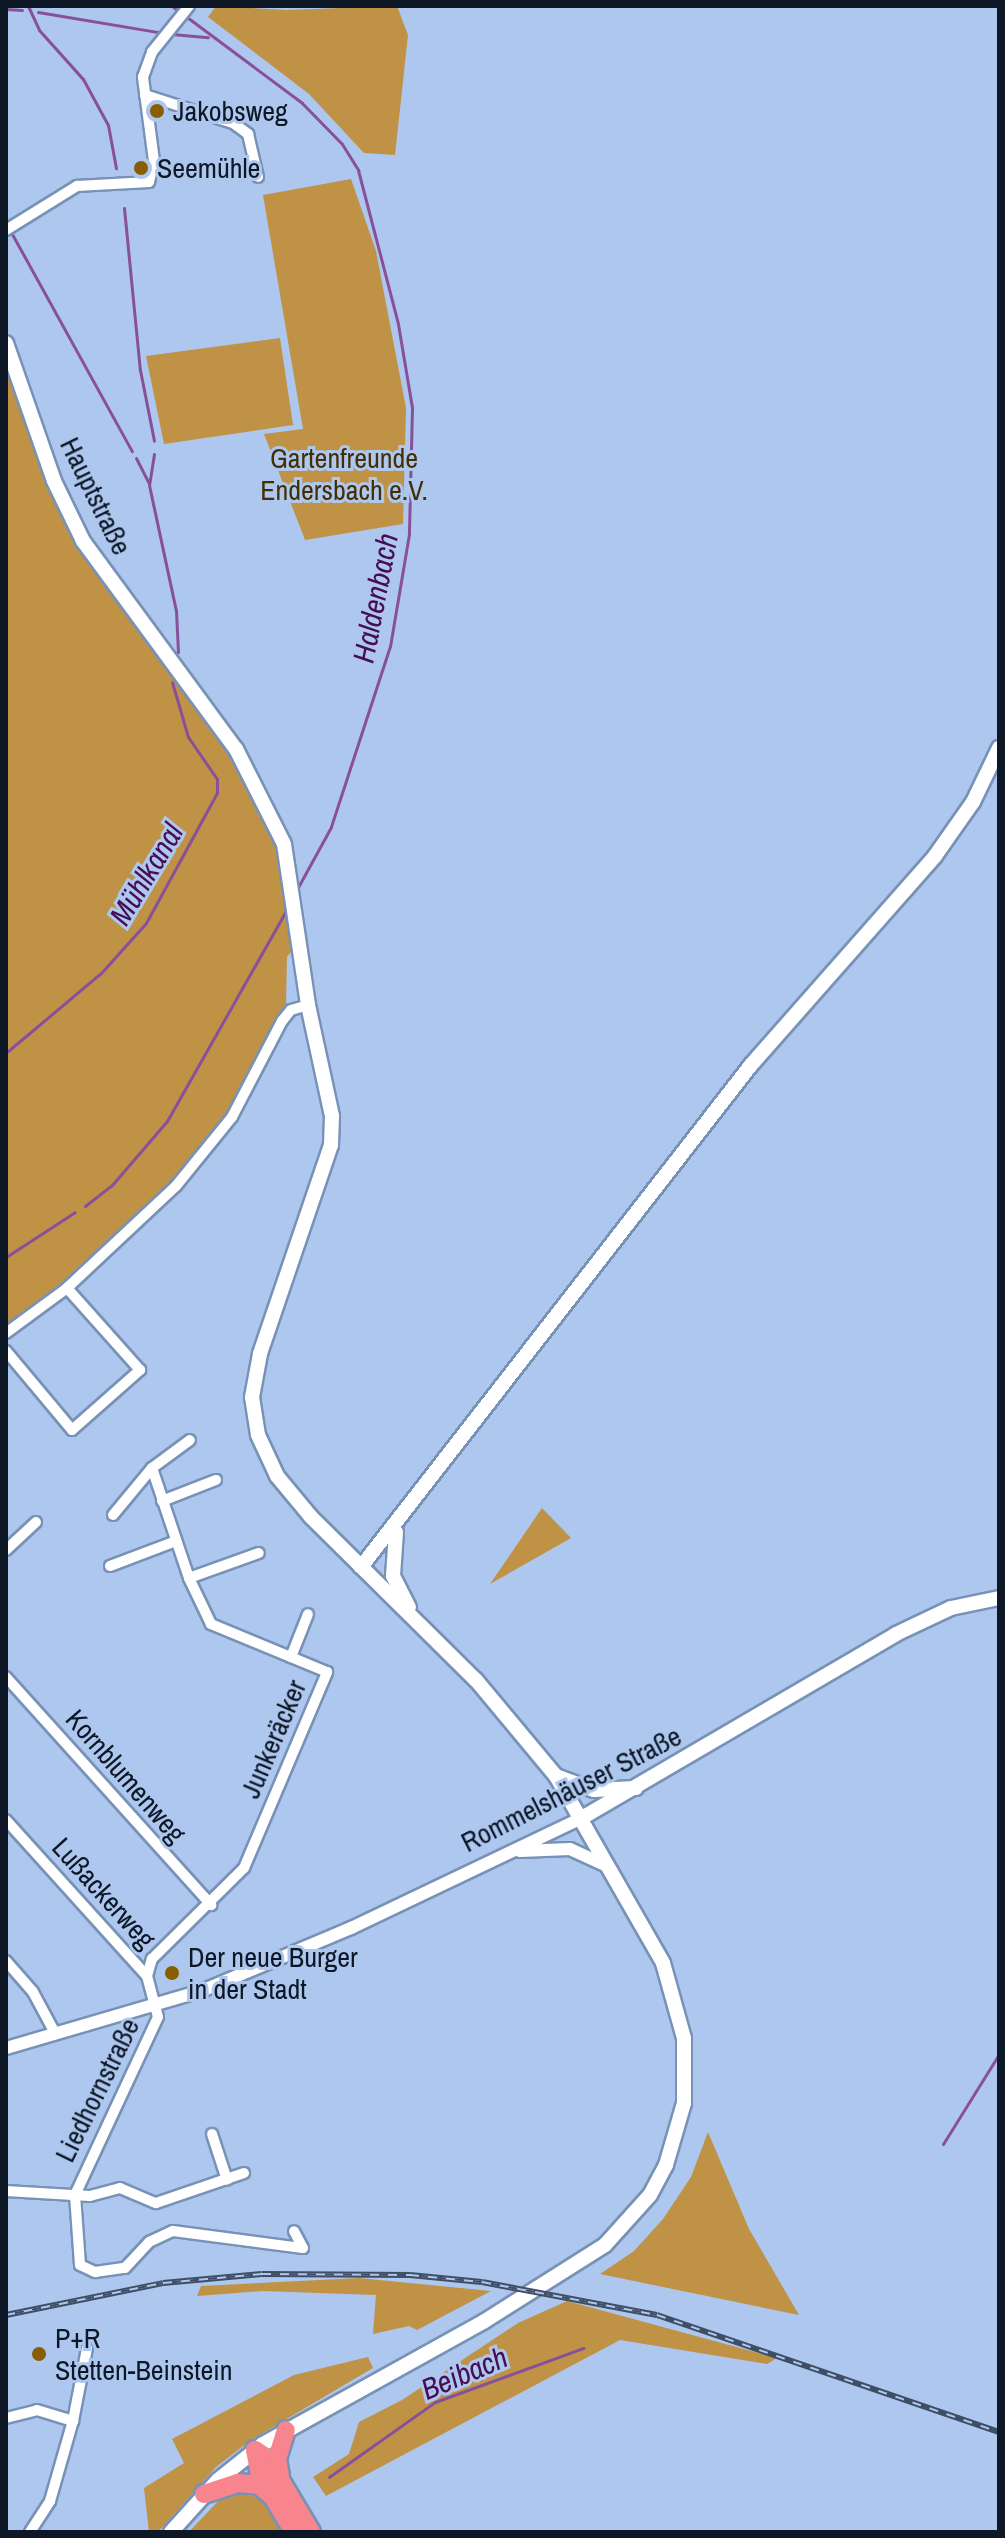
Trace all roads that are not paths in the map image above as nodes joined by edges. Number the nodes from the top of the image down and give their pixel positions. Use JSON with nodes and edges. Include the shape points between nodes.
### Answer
{"nodes":[{"id":1,"x":185,"y":11,"type":"edge"},
{"id":2,"x":145,"y":95,"type":"junction"},
{"id":3,"x":258,"y":177,"type":"dead end"},
{"id":4,"x":6,"y":230,"type":"edge"},
{"id":5,"x":6,"y":343,"type":"edge"},
{"id":6,"x":999,"y":748,"type":"edge"},
{"id":7,"x":308,"y":1005,"type":"junction"},
{"id":8,"x":67,"y":1288,"type":"junction"},
{"id":9,"x":6,"y":1333,"type":"edge"},
{"id":10,"x":6,"y":1351,"type":"edge"},
{"id":11,"x":190,"y":1440,"type":"dead end"},
{"id":12,"x":152,"y":1468,"type":"junction"},
{"id":13,"x":216,"y":1480,"type":"dead end"},
{"id":14,"x":162,"y":1501,"type":"junction"},
{"id":15,"x":113,"y":1515,"type":"dead end"},
{"id":16,"x":36,"y":1522,"type":"dead end"},
{"id":17,"x":398,"y":1523,"type":"junction"},
{"id":18,"x":176,"y":1541,"type":"junction"},
{"id":19,"x":6,"y":1550,"type":"edge"},
{"id":20,"x":259,"y":1553,"type":"dead end"},
{"id":21,"x":110,"y":1566,"type":"dead end"},
{"id":22,"x":361,"y":1567,"type":"junction"},
{"id":23,"x":189,"y":1578,"type":"junction"},
{"id":24,"x":999,"y":1598,"type":"edge"},
{"id":25,"x":412,"y":1613,"type":"junction"},
{"id":26,"x":308,"y":1614,"type":"dead end"},
{"id":27,"x":291,"y":1657,"type":"junction"},
{"id":28,"x":6,"y":1677,"type":"edge"},
{"id":29,"x":556,"y":1776,"type":"junction"},
{"id":30,"x":638,"y":1788,"type":"junction"},
{"id":31,"x":580,"y":1819,"type":"junction"},
{"id":32,"x":6,"y":1820,"type":"edge"},
{"id":33,"x":509,"y":1853,"type":"junction"},
{"id":34,"x":607,"y":1866,"type":"junction"},
{"id":35,"x":211,"y":1905,"type":"junction"},
{"id":36,"x":6,"y":1961,"type":"edge"},
{"id":37,"x":147,"y":1976,"type":"junction"},
{"id":38,"x":155,"y":2005,"type":"junction"},
{"id":39,"x":55,"y":2033,"type":"junction"},
{"id":40,"x":6,"y":2048,"type":"edge"},
{"id":41,"x":212,"y":2134,"type":"dead end"},
{"id":42,"x":244,"y":2173,"type":"dead end"},
{"id":43,"x":227,"y":2180,"type":"junction"},
{"id":44,"x":6,"y":2191,"type":"edge"},
{"id":45,"x":75,"y":2195,"type":"junction"},
{"id":46,"x":294,"y":2231,"type":"dead end"},
{"id":47,"x":87,"y":2348,"type":"dead end"},
{"id":48,"x":6,"y":2418,"type":"edge"},
{"id":49,"x":73,"y":2421,"type":"junction"},
{"id":50,"x":286,"y":2430,"type":"junction"},
{"id":51,"x":255,"y":2450,"type":"junction"},
{"id":52,"x":278,"y":2490,"type":"junction"},
{"id":53,"x":204,"y":2494,"type":"junction"},
{"id":54,"x":30,"y":2532,"type":"edge"},
{"id":55,"x":171,"y":2532,"type":"edge"},
{"id":56,"x":294,"y":2532,"type":"edge"},
{"id":57,"x":311,"y":2532,"type":"edge"}],
"edges":[{"from":1,"to":2,"type":"street","via":[[143,77]]},
{"from":2,"to":3,"type":"street","via":[[233,123],[248,134]]},
{"from":2,"to":4,"type":"street","via":[[154,161],[149,182],[77,186]]},
{"from":5,"to":7,"type":"main road","name":"Hauptstraße","via":[[54,481],[83,541],[259,788],[284,844]]},
{"from":6,"to":17,"type":"main road","via":[[973,802],[935,856],[751,1065]]},
{"from":7,"to":8,"type":"street","via":[[291,1010],[282,1021],[232,1117],[176,1186]]},
{"from":7,"to":22,"type":"main road","name":"Hauptstraße","via":[[332,1116],[331,1145],[260,1354],[253,1414],[277,1476]]},
{"from":8,"to":9,"type":"street"},
{"from":8,"to":10,"type":"street","via":[[140,1370],[72,1430]]},
{"from":11,"to":12,"type":"street"},
{"from":12,"to":14,"type":"street","name":"Junkeräcker"},
{"from":12,"to":15,"type":"street"},
{"from":13,"to":14,"type":"street"},
{"from":14,"to":18,"type":"street","name":"Junkeräcker"},
{"from":16,"to":19,"type":"street"},
{"from":17,"to":22,"type":"main road"},
{"from":17,"to":25,"type":"main road","via":[[393,1576]]},
{"from":18,"to":21,"type":"street"},
{"from":18,"to":23,"type":"street","name":"Junkeräcker"},
{"from":20,"to":23,"type":"street"},
{"from":22,"to":25,"type":"main road","name":"Hauptstraße"},
{"from":23,"to":27,"type":"street","name":"Junkeräcker","via":[[211,1624]]},
{"from":24,"to":30,"type":"main road","name":"Rommelshäuser Straße","via":[[951,1608],[906,1629]]},
{"from":25,"to":29,"type":"main road"},
{"from":26,"to":27,"type":"street"},
{"from":27,"to":35,"type":"street","name":"Junkeräcker","via":[[327,1672],[250,1855]]},
{"from":28,"to":35,"type":"street","name":"Kornblumenweg"},
{"from":29,"to":30,"type":"main road","via":[[594,1790]]},
{"from":29,"to":31,"type":"main road"},
{"from":30,"to":31,"type":"main road","name":"Rommelshäuser Straße"},
{"from":31,"to":33,"type":"street","name":"Rommelshäuser Straße"},
{"from":31,"to":34,"type":"main road"},
{"from":32,"to":37,"type":"street","name":"Lußackerweg"},
{"from":33,"to":34,"type":"street","via":[[557,1847]]},
{"from":33,"to":38,"type":"street","name":"Rommelshäuser Straße","via":[[290,1955]]},
{"from":34,"to":50,"type":"main road","via":[[663,1963],[684,2038],[684,2103],[666,2165],[650,2195],[605,2245],[573,2269]]},
{"from":35,"to":37,"type":"street","name":"Junkeräcker","via":[[152,1959]]},
{"from":36,"to":39,"type":"street","via":[[33,1992]]},
{"from":37,"to":38,"type":"street","name":"Lußackerweg"},
{"from":38,"to":39,"type":"street","name":"Rommelshäuser Straße"},
{"from":38,"to":45,"type":"street","name":"Liedhornstraße","via":[[157,2027]]},
{"from":39,"to":40,"type":"street","name":"Rommelshäuser Straße"},
{"from":41,"to":43,"type":"street"},
{"from":42,"to":43,"type":"street","name":"Liedhornstraße"},
{"from":43,"to":45,"type":"street","name":"Liedhornstraße","via":[[156,2203],[120,2188]]},
{"from":44,"to":45,"type":"street"},
{"from":45,"to":46,"type":"street","name":"Liedhornstraße","via":[[80,2265],[95,2272],[125,2268],[149,2242],[173,2231],[303,2248]]},
{"from":47,"to":49,"type":"street"},
{"from":48,"to":49,"type":"street","via":[[49,2410]]},
{"from":49,"to":54,"type":"street","via":[[50,2501]]},
{"from":50,"to":51,"type":"main road"},
{"from":50,"to":52,"type":"highway","via":[[277,2459]]},
{"from":51,"to":52,"type":"highway"},
{"from":51,"to":53,"type":"main road"},
{"from":52,"to":53,"type":"highway","via":[[238,2483]]},
{"from":52,"to":56,"type":"highway"},
{"from":52,"to":57,"type":"highway"},
{"from":53,"to":55,"type":"main road"}]}
